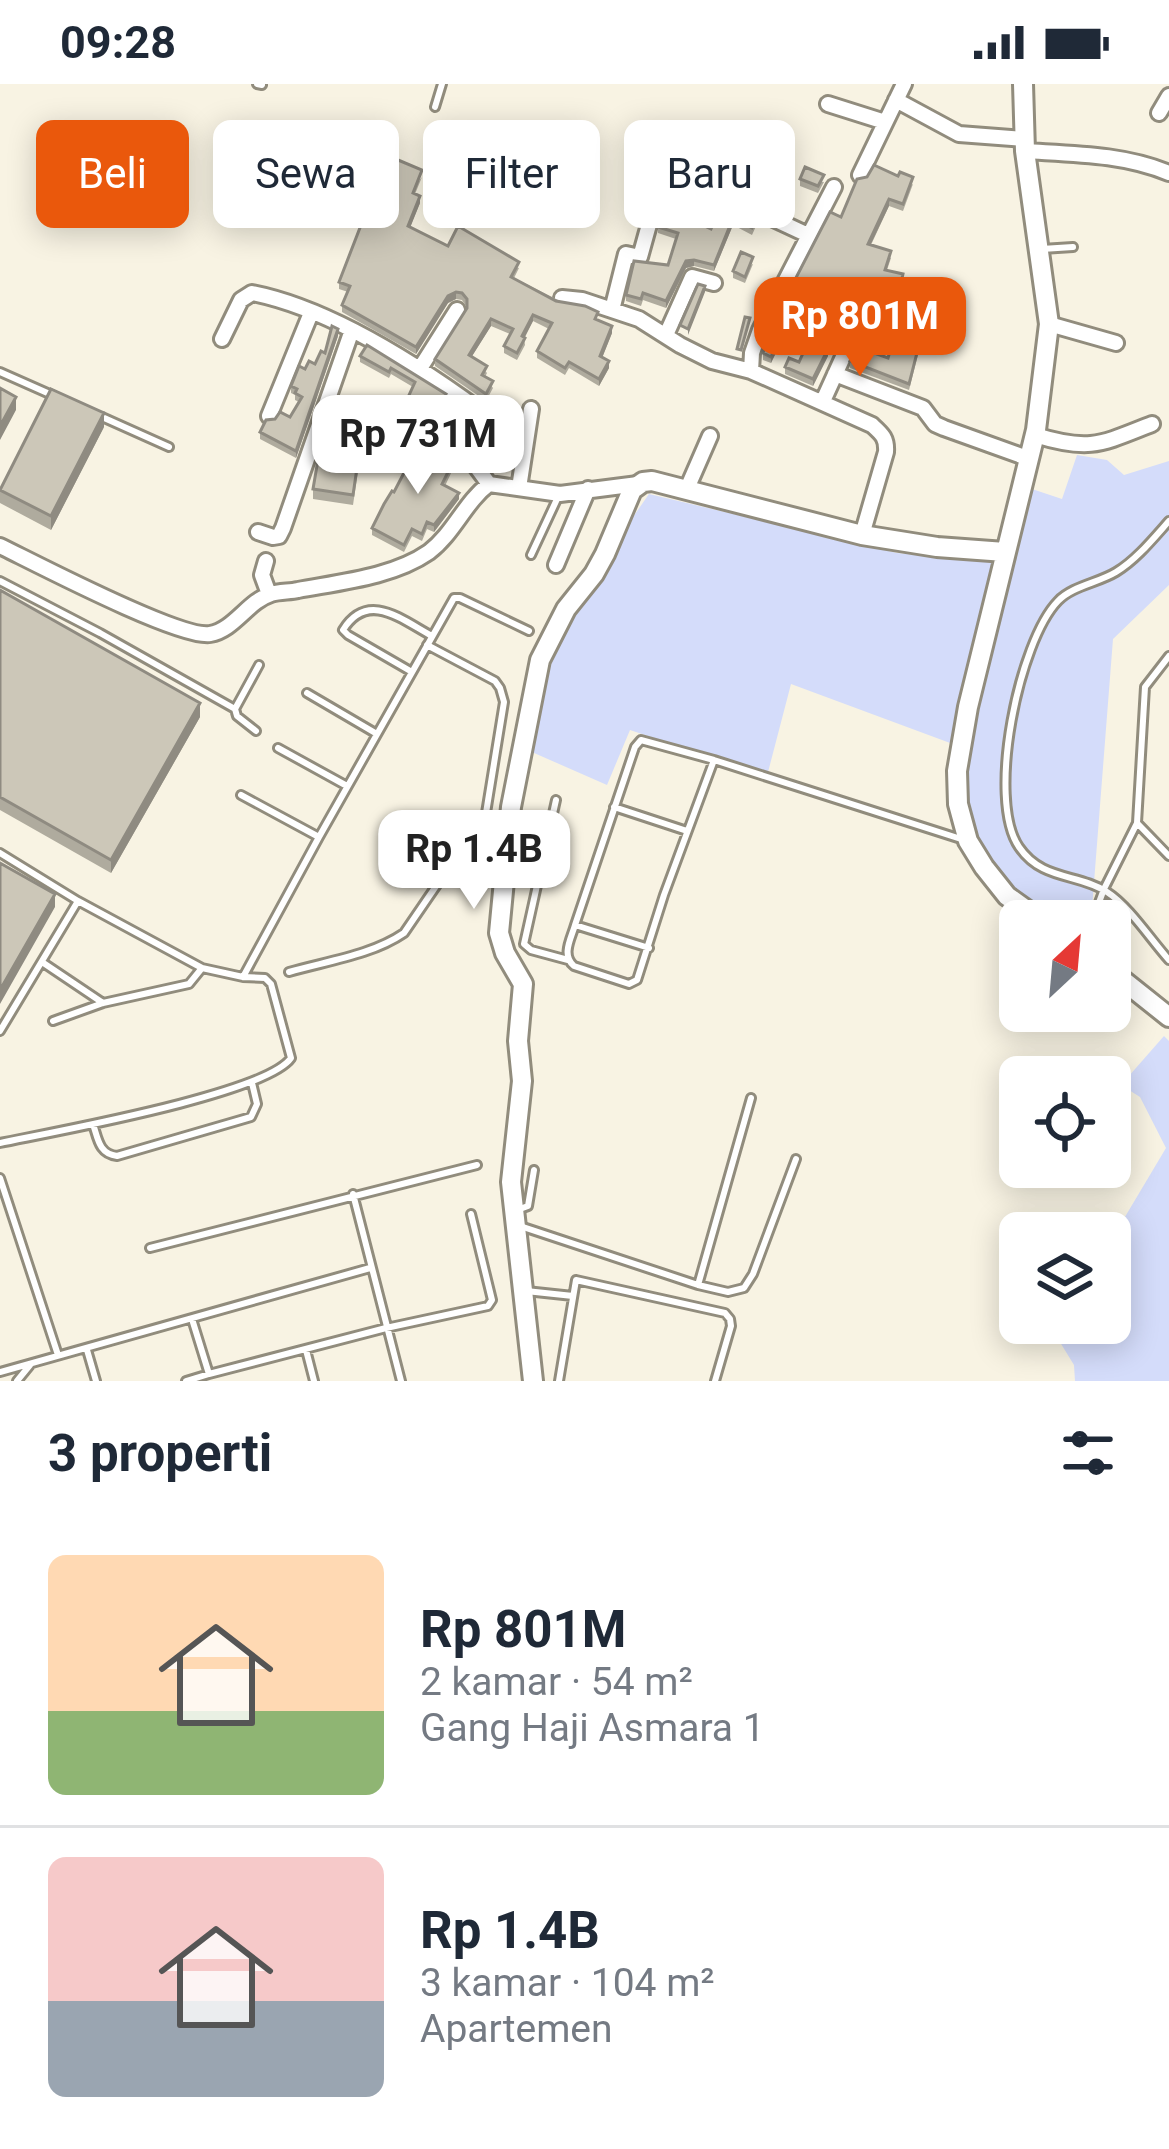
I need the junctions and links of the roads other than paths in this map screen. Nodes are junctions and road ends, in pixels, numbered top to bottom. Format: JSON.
{"nodes":[{"id":1,"x":442,"y":84,"type":"edge"},
{"id":2,"x":904,"y":84,"type":"edge"},
{"id":3,"x":1023,"y":84,"type":"edge"},
{"id":4,"x":1169,"y":95,"type":"edge"},
{"id":5,"x":896,"y":100,"type":"junction"},
{"id":6,"x":828,"y":104,"type":"dead end"},
{"id":7,"x":435,"y":107,"type":"dead end"},
{"id":8,"x":1160,"y":112,"type":"dead end"},
{"id":9,"x":886,"y":122,"type":"junction"},
{"id":10,"x":1025,"y":145,"type":"junction"},
{"id":11,"x":1169,"y":173,"type":"edge"},
{"id":12,"x":860,"y":175,"type":"edge"},
{"id":13,"x":834,"y":187,"type":"dead end"},
{"id":14,"x":648,"y":228,"type":"edge"},
{"id":15,"x":793,"y":228,"type":"edge"},
{"id":16,"x":808,"y":235,"type":"junction"},
{"id":17,"x":1073,"y":247,"type":"dead end"},
{"id":18,"x":1039,"y":250,"type":"junction"},
{"id":19,"x":714,"y":283,"type":"dead end"},
{"id":20,"x":562,"y":298,"type":"edge"},
{"id":21,"x":457,"y":310,"type":"dead end"},
{"id":22,"x":612,"y":310,"type":"junction"},
{"id":23,"x":310,"y":313,"type":"junction"},
{"id":24,"x":1049,"y":324,"type":"junction"},
{"id":25,"x":352,"y":330,"type":"junction"},
{"id":26,"x":666,"y":335,"type":"junction"},
{"id":27,"x":901,"y":338,"type":"edge"},
{"id":28,"x":222,"y":339,"type":"dead end"},
{"id":29,"x":1116,"y":343,"type":"dead end"},
{"id":30,"x":419,"y":370,"type":"junction"},
{"id":31,"x":751,"y":371,"type":"junction"},
{"id":32,"x":0,"y":372,"type":"edge"},
{"id":33,"x":835,"y":374,"type":"junction"},
{"id":34,"x":63,"y":400,"type":"edge"},
{"id":35,"x":823,"y":401,"type":"junction"},
{"id":36,"x":531,"y":409,"type":"dead end"},
{"id":37,"x":85,"y":410,"type":"edge"},
{"id":38,"x":269,"y":416,"type":"edge"},
{"id":39,"x":1152,"y":424,"type":"dead end"},
{"id":40,"x":1035,"y":435,"type":"junction"},
{"id":41,"x":710,"y":436,"type":"dead end"},
{"id":42,"x":424,"y":440,"type":"edge"},
{"id":43,"x":169,"y":447,"type":"dead end"},
{"id":44,"x":1030,"y":459,"type":"junction"},
{"id":45,"x":472,"y":463,"type":"junction"},
{"id":46,"x":489,"y":484,"type":"junction"},
{"id":47,"x":638,"y":484,"type":"junction"},
{"id":48,"x":519,"y":488,"type":"junction"},
{"id":49,"x":588,"y":489,"type":"junction"},
{"id":50,"x":686,"y":490,"type":"junction"},
{"id":51,"x":560,"y":494,"type":"junction"},
{"id":52,"x":1169,"y":521,"type":"edge"},
{"id":53,"x":258,"y":532,"type":"dead end"},
{"id":54,"x":862,"y":535,"type":"junction"},
{"id":55,"x":0,"y":546,"type":"edge"},
{"id":56,"x":1005,"y":552,"type":"junction"},
{"id":57,"x":531,"y":555,"type":"dead end"},
{"id":58,"x":266,"y":561,"type":"dead end"},
{"id":59,"x":556,"y":565,"type":"dead end"},
{"id":60,"x":0,"y":581,"type":"edge"},
{"id":61,"x":269,"y":594,"type":"junction"},
{"id":62,"x":529,"y":631,"type":"dead end"},
{"id":63,"x":433,"y":636,"type":"junction"},
{"id":64,"x":428,"y":645,"type":"junction"},
{"id":65,"x":1169,"y":656,"type":"edge"},
{"id":66,"x":259,"y":665,"type":"dead end"},
{"id":67,"x":412,"y":672,"type":"junction"},
{"id":68,"x":307,"y":693,"type":"dead end"},
{"id":69,"x":235,"y":709,"type":"junction"},
{"id":70,"x":256,"y":731,"type":"dead end"},
{"id":71,"x":377,"y":734,"type":"junction"},
{"id":72,"x":278,"y":748,"type":"dead end"},
{"id":73,"x":714,"y":760,"type":"junction"},
{"id":74,"x":347,"y":786,"type":"junction"},
{"id":75,"x":241,"y":795,"type":"dead end"},
{"id":76,"x":556,"y":800,"type":"dead end"},
{"id":77,"x":614,"y":807,"type":"junction"},
{"id":78,"x":1137,"y":823,"type":"junction"},
{"id":79,"x":687,"y":831,"type":"junction"},
{"id":80,"x":319,"y":837,"type":"junction"},
{"id":81,"x":968,"y":841,"type":"junction"},
{"id":82,"x":0,"y":853,"type":"edge"},
{"id":83,"x":1169,"y":856,"type":"edge"},
{"id":84,"x":1104,"y":889,"type":"junction"},
{"id":85,"x":1013,"y":900,"type":"edge"},
{"id":86,"x":1100,"y":900,"type":"edge"},
{"id":87,"x":78,"y":901,"type":"junction"},
{"id":88,"x":574,"y":926,"type":"junction"},
{"id":89,"x":649,"y":948,"type":"junction"},
{"id":90,"x":568,"y":960,"type":"junction"},
{"id":91,"x":1169,"y":960,"type":"edge"},
{"id":92,"x":42,"y":962,"type":"junction"},
{"id":93,"x":202,"y":968,"type":"junction"},
{"id":94,"x":290,"y":972,"type":"dead end"},
{"id":95,"x":243,"y":977,"type":"junction"},
{"id":96,"x":1131,"y":987,"type":"edge"},
{"id":97,"x":103,"y":1003,"type":"junction"},
{"id":98,"x":1169,"y":1017,"type":"edge"},
{"id":99,"x":52,"y":1021,"type":"dead end"},
{"id":100,"x":0,"y":1031,"type":"edge"},
{"id":101,"x":252,"y":1083,"type":"junction"},
{"id":102,"x":752,"y":1098,"type":"dead end"},
{"id":103,"x":93,"y":1124,"type":"junction"},
{"id":104,"x":0,"y":1142,"type":"edge"},
{"id":105,"x":796,"y":1160,"type":"dead end"},
{"id":106,"x":477,"y":1165,"type":"dead end"},
{"id":107,"x":534,"y":1170,"type":"dead end"},
{"id":108,"x":0,"y":1178,"type":"edge"},
{"id":109,"x":353,"y":1194,"type":"junction"},
{"id":110,"x":470,"y":1214,"type":"dead end"},
{"id":111,"x":514,"y":1218,"type":"junction"},
{"id":112,"x":150,"y":1248,"type":"dead end"},
{"id":113,"x":370,"y":1268,"type":"junction"},
{"id":114,"x":698,"y":1285,"type":"junction"},
{"id":115,"x":523,"y":1291,"type":"junction"},
{"id":116,"x":573,"y":1297,"type":"junction"},
{"id":117,"x":192,"y":1318,"type":"junction"},
{"id":118,"x":386,"y":1328,"type":"junction"},
{"id":119,"x":87,"y":1349,"type":"junction"},
{"id":120,"x":306,"y":1350,"type":"junction"},
{"id":121,"x":58,"y":1355,"type":"junction"},
{"id":122,"x":31,"y":1363,"type":"junction"},
{"id":123,"x":0,"y":1372,"type":"edge"},
{"id":124,"x":208,"y":1374,"type":"junction"},
{"id":125,"x":17,"y":1381,"type":"edge"},
{"id":126,"x":96,"y":1381,"type":"edge"},
{"id":127,"x":186,"y":1381,"type":"edge"},
{"id":128,"x":314,"y":1381,"type":"edge"},
{"id":129,"x":401,"y":1381,"type":"edge"},
{"id":130,"x":533,"y":1381,"type":"edge"},
{"id":131,"x":559,"y":1381,"type":"edge"},
{"id":132,"x":716,"y":1381,"type":"edge"}],
"edges":[{"from":1,"to":7,"type":"lane"},
{"from":2,"to":5,"type":"street"},
{"from":3,"to":10,"type":"street"},
{"from":4,"to":8,"type":"street"},
{"from":5,"to":9,"type":"street"},
{"from":5,"to":10,"type":"street"},
{"from":6,"to":9,"type":"street"},
{"from":9,"to":12,"type":"street"},
{"from":10,"to":11,"type":"street"},
{"from":10,"to":18,"type":"street"},
{"from":13,"to":16,"type":"street"},
{"from":14,"to":22,"type":"street"},
{"from":15,"to":16,"type":"street"},
{"from":16,"to":31,"type":"street"},
{"from":17,"to":18,"type":"lane"},
{"from":18,"to":24,"type":"street"},
{"from":19,"to":26,"type":"street"},
{"from":20,"to":22,"type":"street"},
{"from":21,"to":30,"type":"street"},
{"from":22,"to":26,"type":"street"},
{"from":23,"to":25,"type":"street"},
{"from":23,"to":28,"type":"street"},
{"from":23,"to":38,"type":"street"},
{"from":24,"to":29,"type":"street"},
{"from":24,"to":40,"type":"street"},
{"from":25,"to":30,"type":"street"},
{"from":25,"to":53,"type":"street"},
{"from":26,"to":31,"type":"street"},
{"from":27,"to":33,"type":"street"},
{"from":30,"to":45,"type":"street"},
{"from":31,"to":35,"type":"street"},
{"from":32,"to":34,"type":"lane"},
{"from":33,"to":35,"type":"street"},
{"from":33,"to":44,"type":"street"},
{"from":35,"to":54,"type":"street"},
{"from":36,"to":48,"type":"street"},
{"from":37,"to":43,"type":"lane"},
{"from":39,"to":40,"type":"street"},
{"from":40,"to":44,"type":"street"},
{"from":41,"to":50,"type":"street"},
{"from":42,"to":45,"type":"street"},
{"from":44,"to":56,"type":"street"},
{"from":45,"to":46,"type":"street"},
{"from":46,"to":48,"type":"street"},
{"from":46,"to":61,"type":"street"},
{"from":47,"to":49,"type":"street"},
{"from":47,"to":50,"type":"street"},
{"from":47,"to":111,"type":"street"},
{"from":48,"to":51,"type":"street"},
{"from":49,"to":51,"type":"street"},
{"from":49,"to":59,"type":"street"},
{"from":50,"to":54,"type":"street"},
{"from":51,"to":57,"type":"lane"},
{"from":52,"to":84,"type":"lane"},
{"from":54,"to":56,"type":"street"},
{"from":55,"to":61,"type":"street"},
{"from":56,"to":81,"type":"street"},
{"from":58,"to":61,"type":"street"},
{"from":60,"to":69,"type":"lane"},
{"from":62,"to":63,"type":"lane"},
{"from":63,"to":64,"type":"lane"},
{"from":63,"to":67,"type":"lane"},
{"from":64,"to":67,"type":"lane"},
{"from":64,"to":94,"type":"lane"},
{"from":65,"to":78,"type":"lane"},
{"from":66,"to":69,"type":"lane"},
{"from":67,"to":71,"type":"lane"},
{"from":68,"to":71,"type":"lane"},
{"from":69,"to":70,"type":"lane"},
{"from":71,"to":74,"type":"lane"},
{"from":72,"to":74,"type":"lane"},
{"from":73,"to":77,"type":"lane"},
{"from":73,"to":79,"type":"lane"},
{"from":73,"to":81,"type":"lane"},
{"from":74,"to":80,"type":"lane"},
{"from":75,"to":80,"type":"lane"},
{"from":76,"to":90,"type":"lane"},
{"from":77,"to":79,"type":"lane"},
{"from":77,"to":88,"type":"lane"},
{"from":78,"to":83,"type":"lane"},
{"from":78,"to":84,"type":"lane"},
{"from":79,"to":89,"type":"lane"},
{"from":80,"to":95,"type":"lane"},
{"from":81,"to":85,"type":"street"},
{"from":82,"to":87,"type":"lane"},
{"from":84,"to":86,"type":"lane"},
{"from":84,"to":91,"type":"lane"},
{"from":87,"to":92,"type":"lane"},
{"from":87,"to":93,"type":"lane"},
{"from":88,"to":89,"type":"lane"},
{"from":88,"to":90,"type":"lane"},
{"from":89,"to":90,"type":"lane"},
{"from":92,"to":97,"type":"lane"},
{"from":92,"to":100,"type":"lane"},
{"from":93,"to":95,"type":"lane"},
{"from":93,"to":97,"type":"lane"},
{"from":95,"to":101,"type":"lane"},
{"from":96,"to":98,"type":"street"},
{"from":97,"to":99,"type":"lane"},
{"from":101,"to":103,"type":"lane"},
{"from":101,"to":103,"type":"lane"},
{"from":102,"to":114,"type":"lane"},
{"from":103,"to":104,"type":"lane"},
{"from":105,"to":114,"type":"lane"},
{"from":106,"to":109,"type":"lane"},
{"from":107,"to":111,"type":"lane"},
{"from":108,"to":121,"type":"lane"},
{"from":109,"to":112,"type":"lane"},
{"from":109,"to":113,"type":"lane"},
{"from":110,"to":118,"type":"lane"},
{"from":111,"to":114,"type":"lane"},
{"from":111,"to":115,"type":"street"},
{"from":113,"to":117,"type":"lane"},
{"from":113,"to":118,"type":"lane"},
{"from":115,"to":116,"type":"lane"},
{"from":115,"to":130,"type":"street"},
{"from":116,"to":131,"type":"lane"},
{"from":116,"to":132,"type":"lane"},
{"from":117,"to":119,"type":"lane"},
{"from":117,"to":124,"type":"lane"},
{"from":118,"to":120,"type":"lane"},
{"from":118,"to":129,"type":"lane"},
{"from":119,"to":121,"type":"lane"},
{"from":119,"to":126,"type":"lane"},
{"from":120,"to":124,"type":"lane"},
{"from":120,"to":128,"type":"lane"},
{"from":121,"to":122,"type":"lane"},
{"from":122,"to":123,"type":"lane"},
{"from":122,"to":125,"type":"lane"},
{"from":124,"to":127,"type":"lane"}]}
